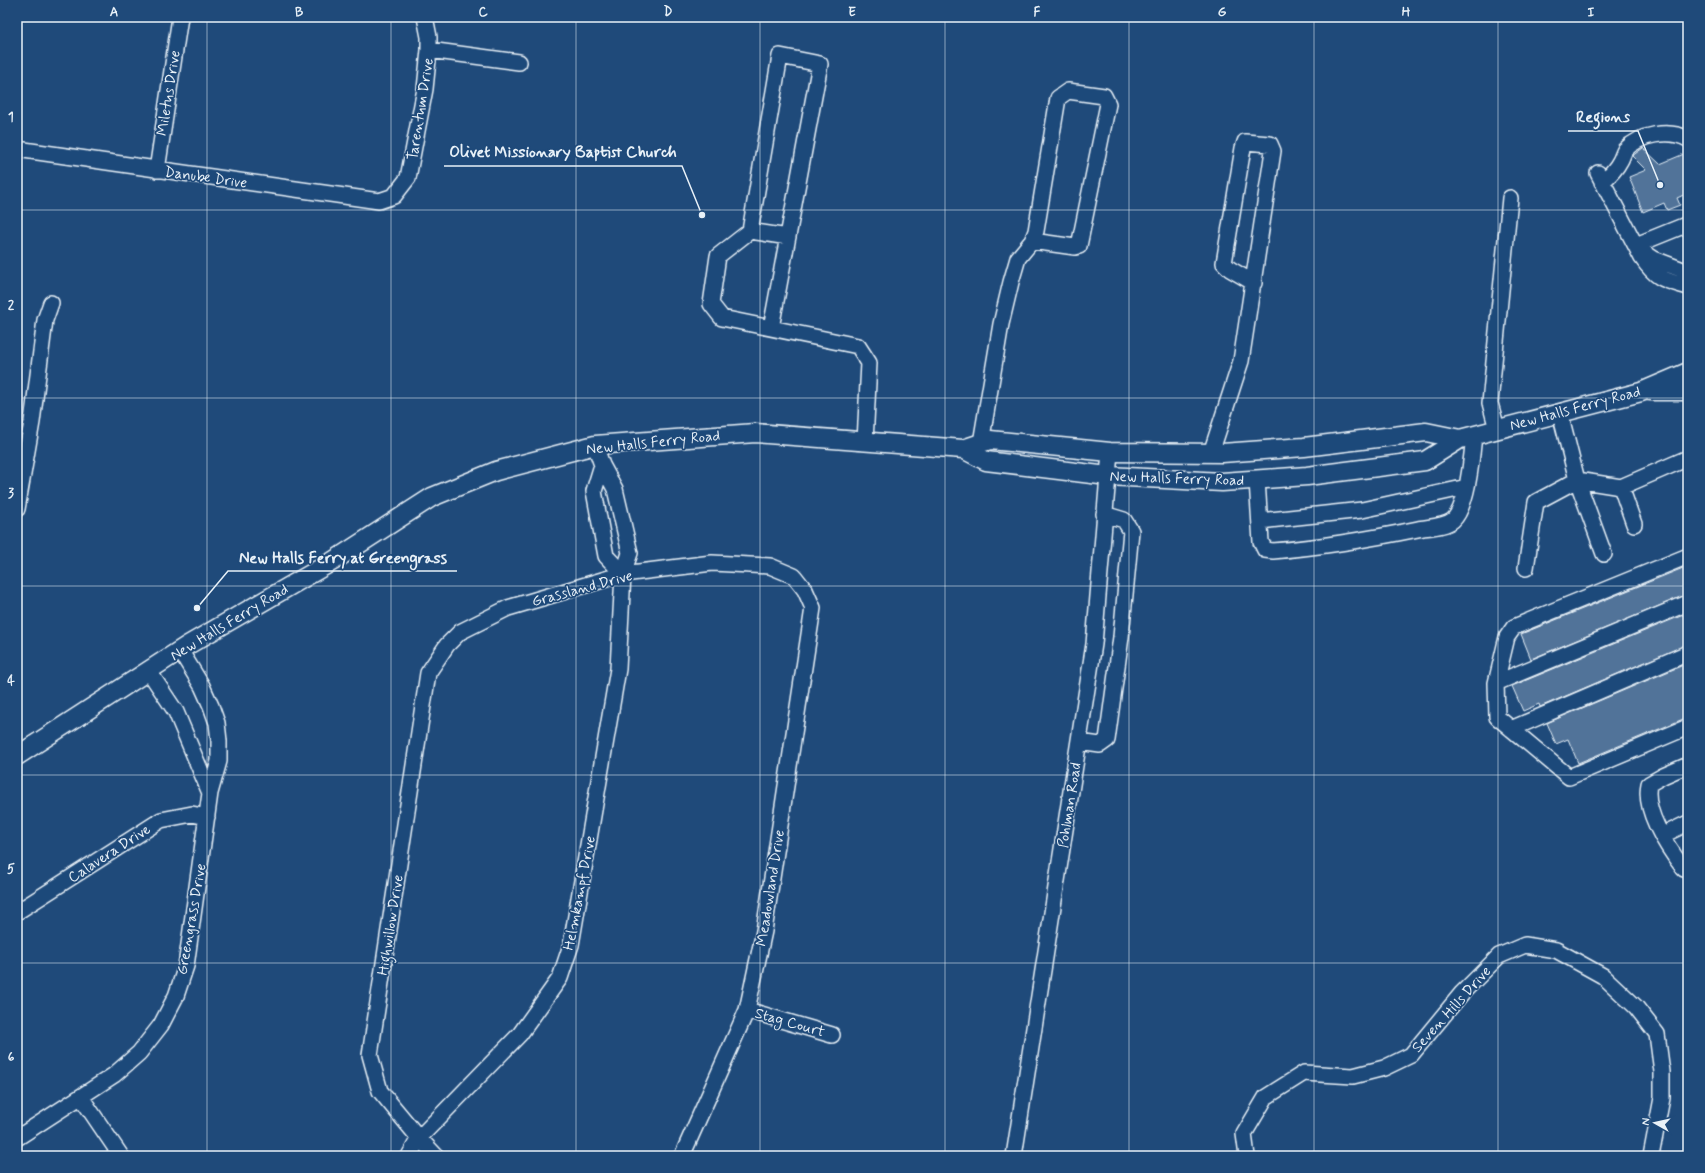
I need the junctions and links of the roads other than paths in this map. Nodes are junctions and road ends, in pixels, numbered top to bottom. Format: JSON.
{"nodes":[{"id":1,"x":180,"y":17,"type":"edge"},
{"id":2,"x":425,"y":17,"type":"edge"},
{"id":3,"x":429,"y":50,"type":"junction"},
{"id":4,"x":519,"y":62,"type":"dead end"},
{"id":5,"x":1688,"y":139,"type":"edge"},
{"id":6,"x":17,"y":148,"type":"edge"},
{"id":7,"x":157,"y":170,"type":"junction"},
{"id":8,"x":394,"y":196,"type":"joint"},
{"id":9,"x":1510,"y":198,"type":"dead end"},
{"id":10,"x":1688,"y":224,"type":"edge"},
{"id":11,"x":750,"y":231,"type":"junction"},
{"id":12,"x":788,"y":237,"type":"junction"},
{"id":13,"x":1032,"y":241,"type":"junction"},
{"id":14,"x":1637,"y":246,"type":"junction"},
{"id":15,"x":1688,"y":272,"type":"edge"},
{"id":16,"x":1668,"y":282,"type":"junction"},
{"id":17,"x":1254,"y":283,"type":"junction"},
{"id":18,"x":1688,"y":287,"type":"edge"},
{"id":19,"x":1688,"y":299,"type":"edge"},
{"id":20,"x":51,"y":303,"type":"dead end"},
{"id":21,"x":771,"y":328,"type":"junction"},
{"id":22,"x":1687,"y":371,"type":"edge"},
{"id":23,"x":1688,"y":391,"type":"edge"},
{"id":24,"x":1641,"y":392,"type":"junction"},
{"id":25,"x":1560,"y":413,"type":"junction"},
{"id":26,"x":1498,"y":429,"type":"junction"},
{"id":27,"x":1467,"y":437,"type":"junction"},
{"id":28,"x":865,"y":442,"type":"junction"},
{"id":29,"x":981,"y":443,"type":"junction"},
{"id":30,"x":595,"y":445,"type":"junction"},
{"id":31,"x":962,"y":449,"type":"junction"},
{"id":32,"x":1110,"y":452,"type":"junction"},
{"id":33,"x":1211,"y":453,"type":"junction"},
{"id":34,"x":1688,"y":458,"type":"edge"},
{"id":35,"x":602,"y":465,"type":"junction"},
{"id":36,"x":1108,"y":476,"type":"junction"},
{"id":37,"x":1257,"y":480,"type":"junction"},
{"id":38,"x":1577,"y":480,"type":"junction"},
{"id":39,"x":1467,"y":486,"type":"junction"},
{"id":40,"x":1621,"y":487,"type":"junction"},
{"id":41,"x":17,"y":508,"type":"edge"},
{"id":42,"x":1104,"y":514,"type":"junction"},
{"id":43,"x":1260,"y":521,"type":"junction"},
{"id":44,"x":1634,"y":524,"type":"dead end"},
{"id":45,"x":1604,"y":554,"type":"dead end"},
{"id":46,"x":1688,"y":556,"type":"edge"},
{"id":47,"x":1526,"y":568,"type":"dead end"},
{"id":48,"x":623,"y":574,"type":"junction"},
{"id":49,"x":1688,"y":602,"type":"edge"},
{"id":50,"x":813,"y":608,"type":"joint"},
{"id":51,"x":1095,"y":633,"type":"junction"},
{"id":52,"x":1121,"y":637,"type":"junction"},
{"id":53,"x":180,"y":650,"type":"junction"},
{"id":54,"x":1688,"y":653,"type":"edge"},
{"id":55,"x":148,"y":670,"type":"junction"},
{"id":56,"x":428,"y":673,"type":"joint"},
{"id":57,"x":1496,"y":683,"type":"junction"},
{"id":58,"x":1688,"y":727,"type":"edge"},
{"id":59,"x":1511,"y":729,"type":"junction"},
{"id":60,"x":1078,"y":742,"type":"junction"},
{"id":61,"x":17,"y":756,"type":"edge"},
{"id":62,"x":1688,"y":765,"type":"edge"},
{"id":63,"x":210,"y":793,"type":"junction"},
{"id":64,"x":208,"y":817,"type":"junction"},
{"id":65,"x":1688,"y":823,"type":"edge"},
{"id":66,"x":1662,"y":835,"type":"junction"},
{"id":67,"x":1688,"y":870,"type":"edge"},
{"id":68,"x":17,"y":912,"type":"edge"},
{"id":69,"x":747,"y":1010,"type":"junction"},
{"id":70,"x":832,"y":1035,"type":"dead end"},
{"id":71,"x":82,"y":1097,"type":"junction"},
{"id":72,"x":17,"y":1138,"type":"edge"},
{"id":73,"x":419,"y":1138,"type":"junction"},
{"id":74,"x":121,"y":1156,"type":"edge"},
{"id":75,"x":409,"y":1156,"type":"edge"},
{"id":76,"x":436,"y":1156,"type":"edge"},
{"id":77,"x":682,"y":1156,"type":"edge"},
{"id":78,"x":1014,"y":1156,"type":"edge"},
{"id":79,"x":1247,"y":1156,"type":"edge"},
{"id":80,"x":1651,"y":1156,"type":"edge"}],
"edges":[{"from":1,"to":7,"type":"street","name":"Miletus Drive"},
{"from":2,"to":3,"type":"street","name":"Tarentum Drive"},
{"from":3,"to":4,"type":"street"},
{"from":3,"to":8,"type":"street","name":"Tarentum Drive"},
{"from":5,"to":14,"type":"street"},
{"from":6,"to":7,"type":"street","name":"Danube Drive"},
{"from":7,"to":8,"type":"street","name":"Danube Drive"},
{"from":9,"to":26,"type":"street"},
{"from":10,"to":14,"type":"street"},
{"from":11,"to":12,"type":"street"},
{"from":11,"to":12,"type":"street"},
{"from":11,"to":21,"type":"street"},
{"from":12,"to":21,"type":"street"},
{"from":13,"to":13,"type":"street"},
{"from":13,"to":29,"type":"street"},
{"from":14,"to":15,"type":"street"},
{"from":14,"to":16,"type":"street"},
{"from":16,"to":18,"type":"street"},
{"from":16,"to":19,"type":"street"},
{"from":17,"to":17,"type":"street"},
{"from":17,"to":33,"type":"street"},
{"from":20,"to":41,"type":"street"},
{"from":21,"to":28,"type":"street"},
{"from":22,"to":24,"type":"main road","name":"New Halls Ferry Road"},
{"from":23,"to":24,"type":"main road"},
{"from":24,"to":25,"type":"main road","name":"New Halls Ferry Road"},
{"from":25,"to":26,"type":"main road","name":"New Halls Ferry Road"},
{"from":25,"to":38,"type":"street"},
{"from":26,"to":27,"type":"main road","name":"New Halls Ferry Road"},
{"from":27,"to":33,"type":"main road","name":"New Halls Ferry Road"},
{"from":27,"to":37,"type":"main road","name":"New Halls Ferry Road"},
{"from":27,"to":39,"type":"street"},
{"from":28,"to":30,"type":"main road","name":"New Halls Ferry Road"},
{"from":28,"to":31,"type":"main road","name":"New Halls Ferry Road"},
{"from":29,"to":31,"type":"main road","name":"New Halls Ferry Road"},
{"from":29,"to":32,"type":"main road","name":"New Halls Ferry Road"},
{"from":30,"to":35,"type":"street","name":"Helmkampf Drive"},
{"from":30,"to":53,"type":"main road","name":"New Halls Ferry Road"},
{"from":31,"to":36,"type":"main road","name":"New Halls Ferry Road"},
{"from":32,"to":33,"type":"main road","name":"New Halls Ferry Road"},
{"from":32,"to":36,"type":"street","name":"Pohlman Road"},
{"from":34,"to":40,"type":"street"},
{"from":35,"to":48,"type":"street","name":"Helmkampf Drive"},
{"from":35,"to":48,"type":"street"},
{"from":36,"to":37,"type":"main road","name":"New Halls Ferry Road"},
{"from":36,"to":42,"type":"street","name":"Pohlman Road"},
{"from":37,"to":43,"type":"street"},
{"from":38,"to":40,"type":"street"},
{"from":38,"to":45,"type":"street"},
{"from":38,"to":47,"type":"street"},
{"from":39,"to":43,"type":"street"},
{"from":39,"to":43,"type":"street"},
{"from":40,"to":44,"type":"street"},
{"from":42,"to":51,"type":"street","name":"Pohlman Road"},
{"from":42,"to":52,"type":"street"},
{"from":46,"to":57,"type":"street"},
{"from":48,"to":50,"type":"street","name":"Grassland Drive"},
{"from":48,"to":56,"type":"street","name":"Grassland Drive"},
{"from":48,"to":73,"type":"street","name":"Helmkampf Drive"},
{"from":49,"to":57,"type":"street"},
{"from":50,"to":69,"type":"street","name":"Meadowland Drive"},
{"from":51,"to":52,"type":"street"},
{"from":51,"to":60,"type":"street","name":"Pohlman Road"},
{"from":52,"to":60,"type":"street"},
{"from":53,"to":55,"type":"main road","name":"New Halls Ferry Road"},
{"from":53,"to":63,"type":"street","name":"Greengrass Drive"},
{"from":54,"to":59,"type":"street"},
{"from":55,"to":61,"type":"main road","name":"New Halls Ferry Road"},
{"from":55,"to":63,"type":"street","name":"Greengrass Drive"},
{"from":56,"to":73,"type":"street","name":"Highwillow Drive"},
{"from":57,"to":59,"type":"street"},
{"from":58,"to":59,"type":"street"},
{"from":60,"to":78,"type":"street","name":"Pohlman Road"},
{"from":62,"to":66,"type":"street"},
{"from":63,"to":64,"type":"street","name":"Greengrass Drive"},
{"from":64,"to":68,"type":"street","name":"Calavera Drive"},
{"from":64,"to":71,"type":"street","name":"Greengrass Drive"},
{"from":65,"to":66,"type":"street"},
{"from":66,"to":67,"type":"street"},
{"from":69,"to":70,"type":"street","name":"Stag Court"},
{"from":69,"to":77,"type":"street","name":"Meadowland Drive"},
{"from":71,"to":72,"type":"street","name":"Greengrass Drive"},
{"from":71,"to":74,"type":"street"},
{"from":73,"to":75,"type":"street","name":"Helmkampf Drive"},
{"from":73,"to":76,"type":"street","name":"Highwillow Drive"},
{"from":79,"to":80,"type":"street","name":"Seven Hills Drive"}]}
